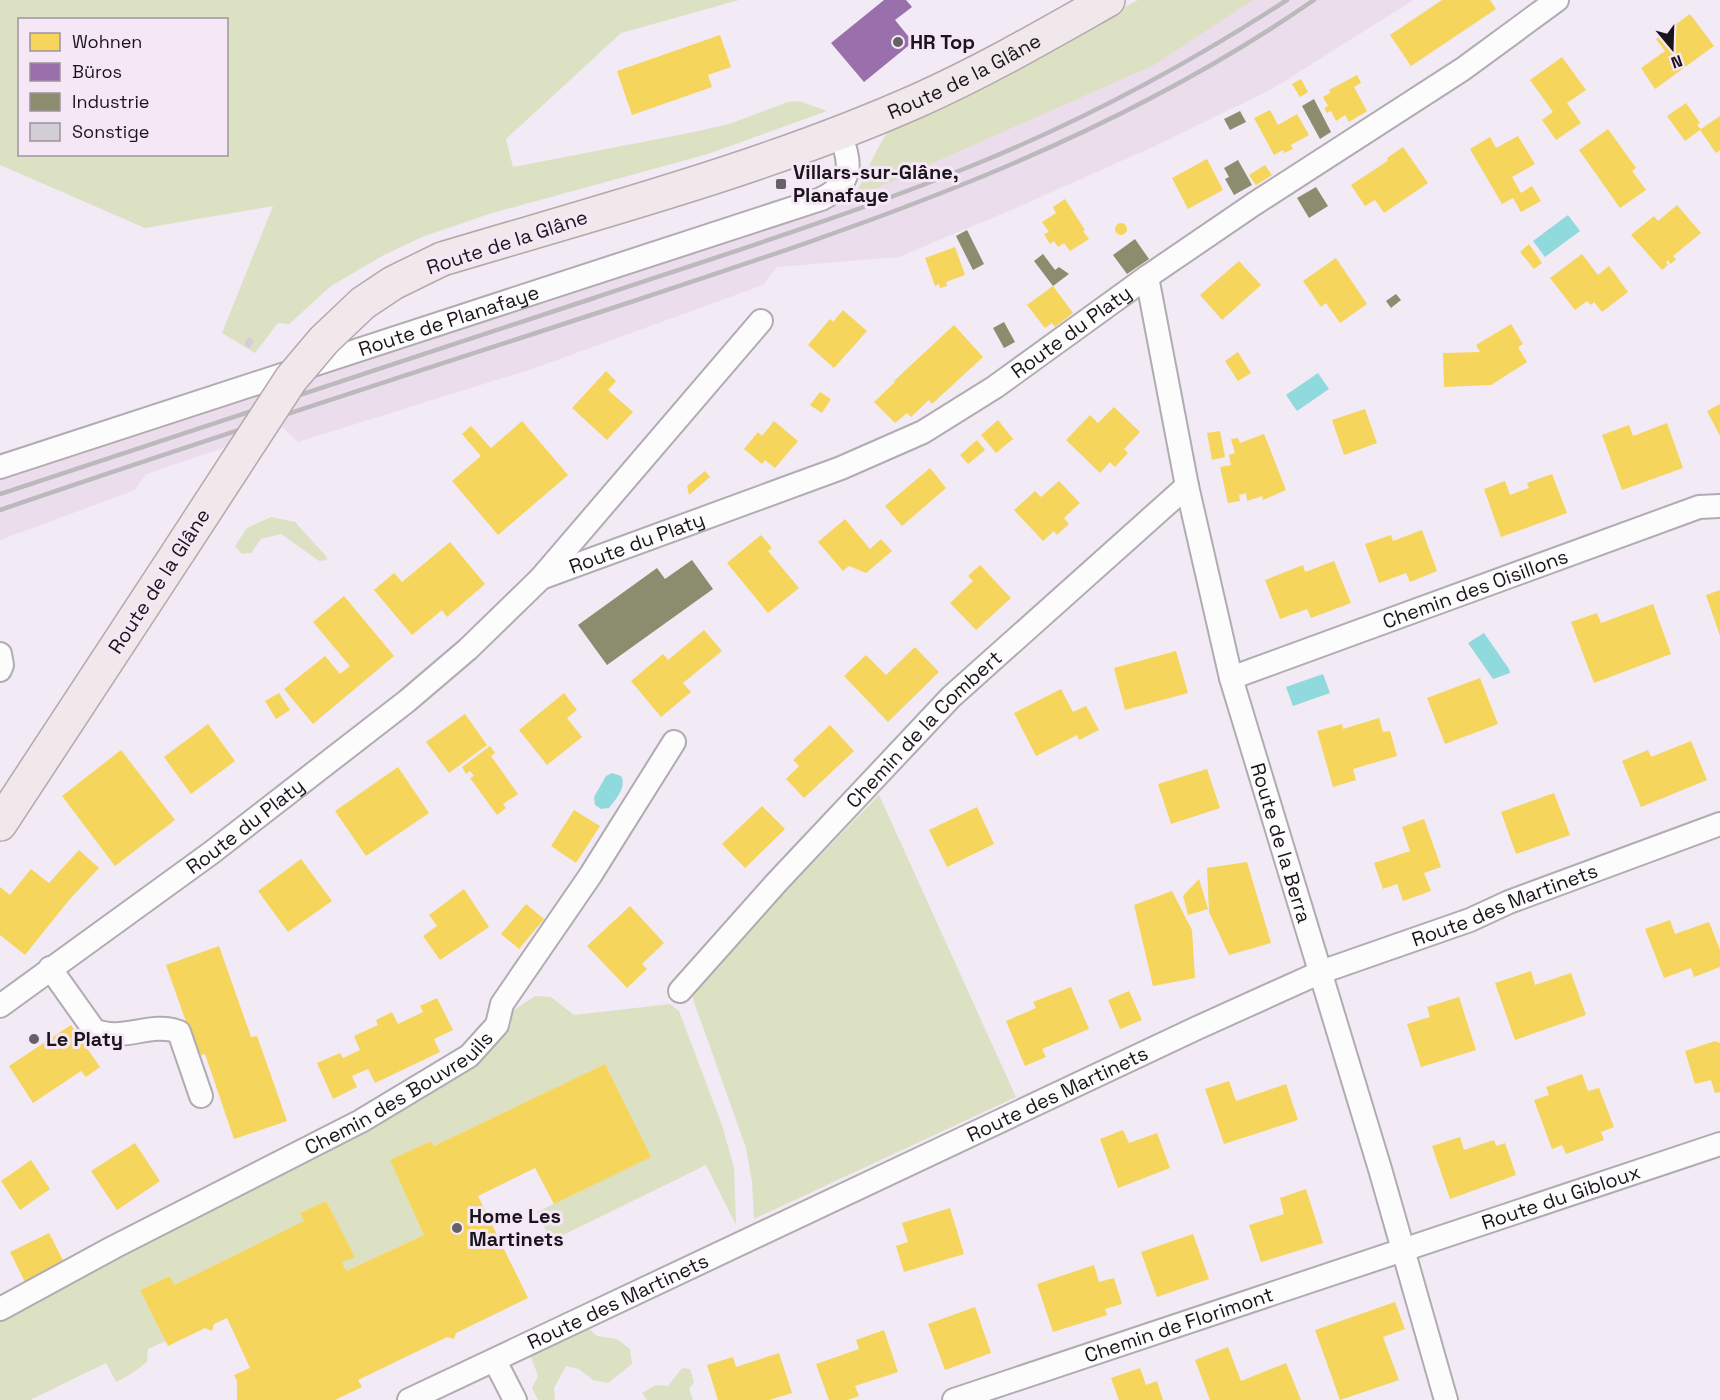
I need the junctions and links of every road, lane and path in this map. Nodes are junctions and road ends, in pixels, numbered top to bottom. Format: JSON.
{"nodes":[{"id":1,"x":1108,"y":0,"type":"edge"},
{"id":2,"x":1557,"y":0,"type":"edge"},
{"id":3,"x":839,"y":132,"type":"junction"},
{"id":4,"x":1147,"y":277,"type":"junction"},
{"id":5,"x":761,"y":321,"type":"dead end"},
{"id":6,"x":0,"y":467,"type":"edge"},
{"id":7,"x":1187,"y":486,"type":"junction"},
{"id":8,"x":1720,"y":506,"type":"edge"},
{"id":9,"x":541,"y":578,"type":"junction"},
{"id":10,"x":0,"y":654,"type":"edge"},
{"id":11,"x":0,"y":670,"type":"edge"},
{"id":12,"x":1231,"y":678,"type":"junction"},
{"id":13,"x":674,"y":742,"type":"dead end"},
{"id":14,"x":0,"y":824,"type":"edge"},
{"id":15,"x":1720,"y":824,"type":"edge"},
{"id":16,"x":50,"y":968,"type":"junction"},
{"id":17,"x":1321,"y":972,"type":"junction"},
{"id":18,"x":680,"y":991,"type":"dead end"},
{"id":19,"x":0,"y":1006,"type":"edge"},
{"id":20,"x":201,"y":1096,"type":"dead end"},
{"id":21,"x":1720,"y":1144,"type":"edge"},
{"id":22,"x":1404,"y":1251,"type":"junction"},
{"id":23,"x":0,"y":1309,"type":"edge"},
{"id":24,"x":495,"y":1360,"type":"junction"},
{"id":25,"x":409,"y":1400,"type":"edge"},
{"id":26,"x":515,"y":1400,"type":"edge"},
{"id":27,"x":954,"y":1400,"type":"edge"},
{"id":28,"x":1446,"y":1400,"type":"edge"}],
"edges":[{"from":1,"to":3,"type":"main road","name":"Route de la Glâne"},
{"from":2,"to":4,"type":"street","name":"Route du Platy"},
{"from":3,"to":6,"type":"street","name":"Route de Planafaye"},
{"from":3,"to":14,"type":"main road","name":"Route de la Glâne","bridge":true},
{"from":4,"to":7,"type":"street","name":"Route de la Berra"},
{"from":4,"to":9,"type":"street","name":"Route du Platy"},
{"from":5,"to":9,"type":"street","name":"Route du Platy"},
{"from":7,"to":12,"type":"street","name":"Route de la Berra"},
{"from":7,"to":18,"type":"street","name":"Chemin de la Combert"},
{"from":8,"to":12,"type":"street","name":"Chemin des Oisillons"},
{"from":9,"to":16,"type":"street","name":"Route du Platy"},
{"from":10,"to":11,"type":"street"},
{"from":12,"to":17,"type":"street","name":"Route de la Berra"},
{"from":13,"to":23,"type":"street","name":"Chemin des Bouvreuils"},
{"from":15,"to":17,"type":"street","name":"Route des Martinets"},
{"from":16,"to":19,"type":"street","name":"Route du Platy"},
{"from":16,"to":20,"type":"street"},
{"from":17,"to":22,"type":"street","name":"Route de la Berra"},
{"from":17,"to":24,"type":"street","name":"Route des Martinets"},
{"from":21,"to":22,"type":"street","name":"Route du Gibloux"},
{"from":22,"to":27,"type":"street","name":"Chemin de Florimont"},
{"from":22,"to":28,"type":"street","name":"Route de la Berra"},
{"from":24,"to":25,"type":"street","name":"Route des Martinets"},
{"from":24,"to":26,"type":"street"}]}
